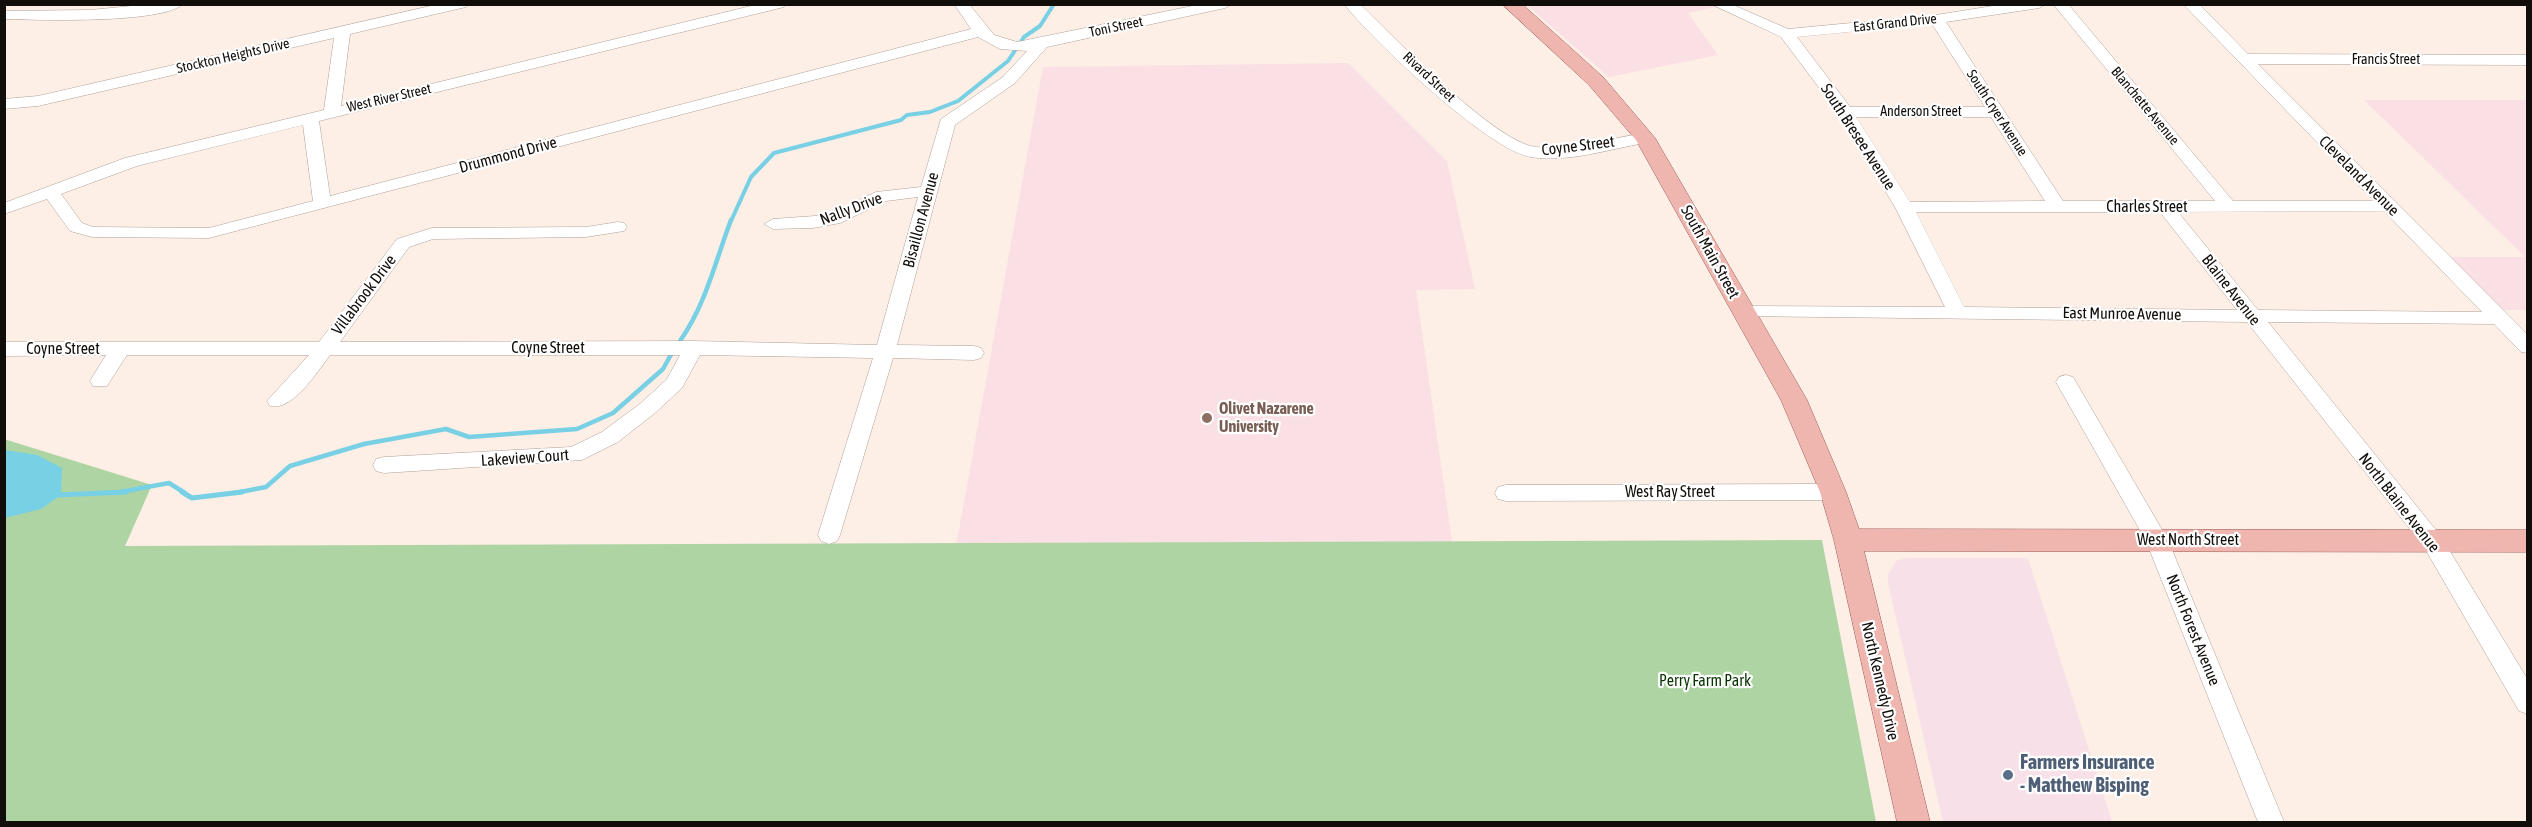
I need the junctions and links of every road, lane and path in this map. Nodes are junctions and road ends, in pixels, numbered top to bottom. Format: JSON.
{"nodes":[{"id":1,"x":176,"y":4,"type":"edge"},
{"id":2,"x":461,"y":4,"type":"edge"},
{"id":3,"x":779,"y":4,"type":"edge"},
{"id":4,"x":961,"y":4,"type":"edge"},
{"id":5,"x":1225,"y":4,"type":"edge"},
{"id":6,"x":1351,"y":4,"type":"edge"},
{"id":7,"x":1511,"y":4,"type":"edge"},
{"id":8,"x":1718,"y":4,"type":"edge"},
{"id":9,"x":2039,"y":4,"type":"edge"},
{"id":10,"x":2060,"y":4,"type":"edge"},
{"id":11,"x":2190,"y":4,"type":"edge"},
{"id":12,"x":739,"y":9,"type":"edge"},
{"id":13,"x":4,"y":15,"type":"edge"},
{"id":14,"x":1936,"y":19,"type":"junction"},
{"id":15,"x":343,"y":31,"type":"junction"},
{"id":16,"x":979,"y":32,"type":"junction"},
{"id":17,"x":1786,"y":34,"type":"junction"},
{"id":18,"x":1037,"y":44,"type":"junction"},
{"id":19,"x":2244,"y":59,"type":"junction"},
{"id":20,"x":2528,"y":60,"type":"edge"},
{"id":21,"x":4,"y":104,"type":"edge"},
{"id":22,"x":332,"y":112,"type":"junction"},
{"id":23,"x":1845,"y":112,"type":"junction"},
{"id":24,"x":1996,"y":112,"type":"junction"},
{"id":25,"x":310,"y":117,"type":"junction"},
{"id":26,"x":1645,"y":138,"type":"junction"},
{"id":27,"x":1512,"y":145,"type":"joint"},
{"id":28,"x":50,"y":191,"type":"junction"},
{"id":29,"x":929,"y":191,"type":"junction"},
{"id":30,"x":322,"y":204,"type":"junction"},
{"id":31,"x":2390,"y":206,"type":"junction"},
{"id":32,"x":1904,"y":207,"type":"junction"},
{"id":33,"x":2058,"y":207,"type":"junction"},
{"id":34,"x":2165,"y":207,"type":"junction"},
{"id":35,"x":2229,"y":207,"type":"junction"},
{"id":36,"x":4,"y":209,"type":"edge"},
{"id":37,"x":773,"y":224,"type":"dead end"},
{"id":38,"x":618,"y":227,"type":"dead end"},
{"id":39,"x":1744,"y":312,"type":"junction"},
{"id":40,"x":1957,"y":312,"type":"junction"},
{"id":41,"x":2252,"y":316,"type":"junction"},
{"id":42,"x":2500,"y":318,"type":"junction"},
{"id":43,"x":2528,"y":347,"type":"edge"},
{"id":44,"x":693,"y":348,"type":"junction"},
{"id":45,"x":4,"y":349,"type":"edge"},
{"id":46,"x":121,"y":349,"type":"junction"},
{"id":47,"x":322,"y":349,"type":"junction"},
{"id":48,"x":885,"y":352,"type":"junction"},
{"id":49,"x":974,"y":353,"type":"dead end"},
{"id":50,"x":2296,"y":373,"type":"joint"},
{"id":51,"x":100,"y":381,"type":"dead end"},
{"id":52,"x":2066,"y":382,"type":"dead end"},
{"id":53,"x":277,"y":401,"type":"dead end"},
{"id":54,"x":384,"y":465,"type":"dead end"},
{"id":55,"x":1833,"y":492,"type":"junction"},
{"id":56,"x":1506,"y":493,"type":"dead end"},
{"id":57,"x":828,"y":535,"type":"dead end"},
{"id":58,"x":1848,"y":540,"type":"junction"},
{"id":59,"x":2157,"y":540,"type":"junction"},
{"id":60,"x":2432,"y":541,"type":"junction"},
{"id":61,"x":2528,"y":541,"type":"edge"},
{"id":62,"x":2528,"y":702,"type":"edge"},
{"id":63,"x":1913,"y":822,"type":"edge"},
{"id":64,"x":2271,"y":822,"type":"edge"}],
"edges":[{"from":1,"to":13,"type":"street"},
{"from":2,"to":15,"type":"street","name":"Stockton Heights Drive"},
{"from":3,"to":12,"type":"street","name":"West River Street"},
{"from":4,"to":16,"type":"street"},
{"from":5,"to":18,"type":"street","name":"Toni Street"},
{"from":6,"to":27,"type":"street","name":"Rivard Street"},
{"from":7,"to":26,"type":"main road","name":"South Main Street"},
{"from":8,"to":17,"type":"street","name":"South Bresee Avenue"},
{"from":9,"to":14,"type":"street","name":"East Grand Drive"},
{"from":10,"to":35,"type":"street","name":"Blanchette Avenue"},
{"from":11,"to":19,"type":"street","name":"Cleveland Avenue"},
{"from":12,"to":22,"type":"street","name":"West River Street"},
{"from":14,"to":17,"type":"street","name":"East Grand Drive"},
{"from":14,"to":24,"type":"street","name":"South Cryer Avenue"},
{"from":15,"to":21,"type":"street","name":"Stockton Heights Drive"},
{"from":15,"to":22,"type":"street"},
{"from":16,"to":18,"type":"street"},
{"from":16,"to":30,"type":"street","name":"Drummond Drive"},
{"from":17,"to":23,"type":"street","name":"South Bresee Avenue"},
{"from":18,"to":29,"type":"street","name":"Bisaillon Avenue"},
{"from":19,"to":20,"type":"street","name":"Francis Street"},
{"from":19,"to":31,"type":"street","name":"Cleveland Avenue"},
{"from":22,"to":25,"type":"street","name":"West River Street"},
{"from":23,"to":24,"type":"street","name":"Anderson Street"},
{"from":23,"to":32,"type":"street","name":"South Bresee Avenue"},
{"from":24,"to":33,"type":"street","name":"South Cryer Avenue"},
{"from":25,"to":28,"type":"street","name":"West River Street"},
{"from":25,"to":30,"type":"street"},
{"from":26,"to":27,"type":"street","name":"Coyne Street"},
{"from":26,"to":39,"type":"main road","name":"South Main Street"},
{"from":28,"to":30,"type":"street","name":"Drummond Drive"},
{"from":28,"to":36,"type":"street","name":"West River Street"},
{"from":29,"to":37,"type":"street","name":"Nally Drive"},
{"from":29,"to":48,"type":"street","name":"Bisaillon Avenue"},
{"from":31,"to":35,"type":"street","name":"Charles Street"},
{"from":31,"to":42,"type":"street","name":"Cleveland Avenue"},
{"from":32,"to":33,"type":"street","name":"Charles Street"},
{"from":32,"to":40,"type":"street","name":"South Bresee Avenue"},
{"from":33,"to":34,"type":"street","name":"Charles Street"},
{"from":34,"to":35,"type":"street","name":"Charles Street"},
{"from":34,"to":41,"type":"street","name":"Blaine Avenue"},
{"from":38,"to":47,"type":"street","name":"Villabrook Drive"},
{"from":39,"to":40,"type":"street","name":"East Munroe Avenue"},
{"from":39,"to":55,"type":"main road","name":"South Main Street"},
{"from":40,"to":41,"type":"street","name":"East Munroe Avenue"},
{"from":41,"to":42,"type":"street","name":"East Munroe Avenue"},
{"from":41,"to":50,"type":"street","name":"Blaine Avenue"},
{"from":42,"to":43,"type":"street","name":"Cleveland Avenue"},
{"from":44,"to":47,"type":"street","name":"Coyne Street"},
{"from":44,"to":48,"type":"street","name":"Coyne Street"},
{"from":44,"to":54,"type":"street","name":"Lakeview Court"},
{"from":45,"to":46,"type":"street","name":"Coyne Street"},
{"from":46,"to":47,"type":"street","name":"Coyne Street"},
{"from":46,"to":51,"type":"street","name":"Coyne Street"},
{"from":47,"to":53,"type":"street","name":"Villabrook Drive"},
{"from":48,"to":49,"type":"street","name":"Coyne Street"},
{"from":48,"to":57,"type":"street","name":"Bisaillon Avenue"},
{"from":50,"to":60,"type":"street","name":"North Blaine Avenue"},
{"from":52,"to":59,"type":"street","name":"North Forest Avenue"},
{"from":55,"to":56,"type":"street","name":"West Ray Street"},
{"from":55,"to":58,"type":"main road","name":"South Main Street"},
{"from":58,"to":59,"type":"main road","name":"West North Street"},
{"from":58,"to":63,"type":"main road","name":"North Kennedy Drive"},
{"from":59,"to":60,"type":"main road","name":"West North Street"},
{"from":59,"to":64,"type":"street","name":"North Forest Avenue"},
{"from":60,"to":61,"type":"main road","name":"West North Street"},
{"from":60,"to":62,"type":"street","name":"North Blaine Avenue"}]}
